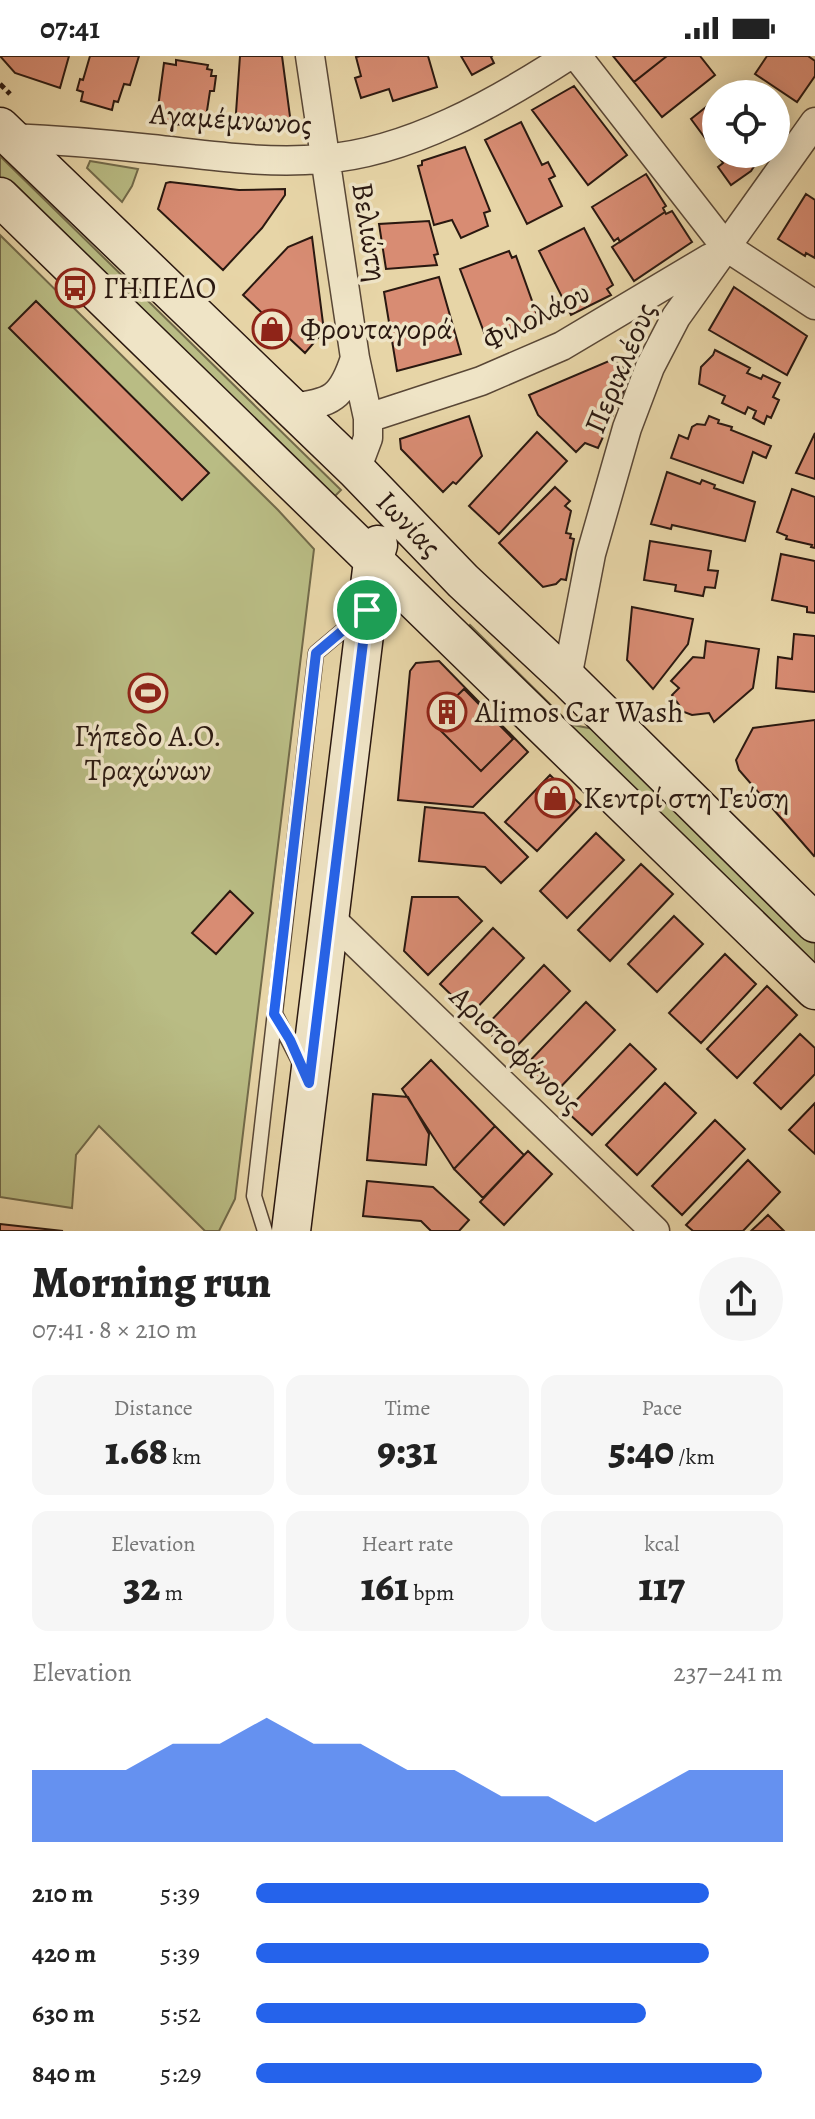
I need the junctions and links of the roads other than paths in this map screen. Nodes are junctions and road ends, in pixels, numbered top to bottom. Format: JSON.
{"nodes":[{"id":1,"x":310,"y":56,"type":"edge"},
{"id":2,"x":568,"y":56,"type":"edge"},
{"id":3,"x":577,"y":56,"type":"edge"},
{"id":4,"x":815,"y":122,"type":"edge"},
{"id":5,"x":6,"y":133,"type":"edge"},
{"id":6,"x":324,"y":159,"type":"junction"},
{"id":7,"x":0,"y":197,"type":"edge"},
{"id":8,"x":724,"y":248,"type":"junction"},
{"id":9,"x":815,"y":305,"type":"edge"},
{"id":10,"x":355,"y":358,"type":"junction"},
{"id":11,"x":291,"y":408,"type":"junction"},
{"id":12,"x":368,"y":418,"type":"junction"},
{"id":13,"x":356,"y":470,"type":"junction"},
{"id":14,"x":392,"y":505,"type":"junction"},
{"id":15,"x":373,"y":561,"type":"junction"},
{"id":16,"x":367,"y":610,"type":"junction"},
{"id":17,"x":567,"y":678,"type":"junction"},
{"id":18,"x":329,"y":917,"type":"junction"},
{"id":19,"x":815,"y":923,"type":"edge"},
{"id":20,"x":815,"y":990,"type":"edge"},
{"id":21,"x":274,"y":1014,"type":"junction"},
{"id":22,"x":309,"y":1083,"type":"junction"},
{"id":23,"x":265,"y":1231,"type":"edge"},
{"id":24,"x":291,"y":1231,"type":"edge"},
{"id":25,"x":655,"y":1231,"type":"edge"}],
"edges":[{"from":1,"to":6,"type":"street","name":"Βελιώτη"},
{"from":2,"to":6,"type":"street","name":"Αγαμέμνωνος"},
{"from":3,"to":8,"type":"street"},
{"from":4,"to":8,"type":"street","name":"Περικλέους"},
{"from":5,"to":6,"type":"street","name":"Αγαμέμνωνος"},
{"from":5,"to":11,"type":"street","name":"Ιωνίας"},
{"from":6,"to":10,"type":"street","name":"Βελιώτη"},
{"from":7,"to":15,"type":"street","name":"Ιωνίας"},
{"from":8,"to":9,"type":"street"},
{"from":8,"to":12,"type":"street","name":"Φιλολάου"},
{"from":8,"to":17,"type":"street","name":"Περικλέους"},
{"from":10,"to":11,"type":"street"},
{"from":10,"to":12,"type":"street","name":"Βελιώτη"},
{"from":11,"to":13,"type":"street","name":"Ιωνίας"},
{"from":12,"to":13,"type":"street"},
{"from":13,"to":14,"type":"street","name":"Ιωνίας"},
{"from":14,"to":15,"type":"street"},
{"from":14,"to":17,"type":"street","name":"Ιωνίας"},
{"from":15,"to":16,"type":"street"},
{"from":15,"to":20,"type":"street","name":"Ιωνίας"},
{"from":16,"to":18,"type":"street"},
{"from":16,"to":21,"type":"lane"},
{"from":17,"to":19,"type":"street","name":"Ιωνίας"},
{"from":18,"to":22,"type":"street"},
{"from":18,"to":25,"type":"street","name":"Αριστοφάνους"},
{"from":21,"to":22,"type":"lane"},
{"from":21,"to":23,"type":"lane"},
{"from":22,"to":24,"type":"street"}]}
